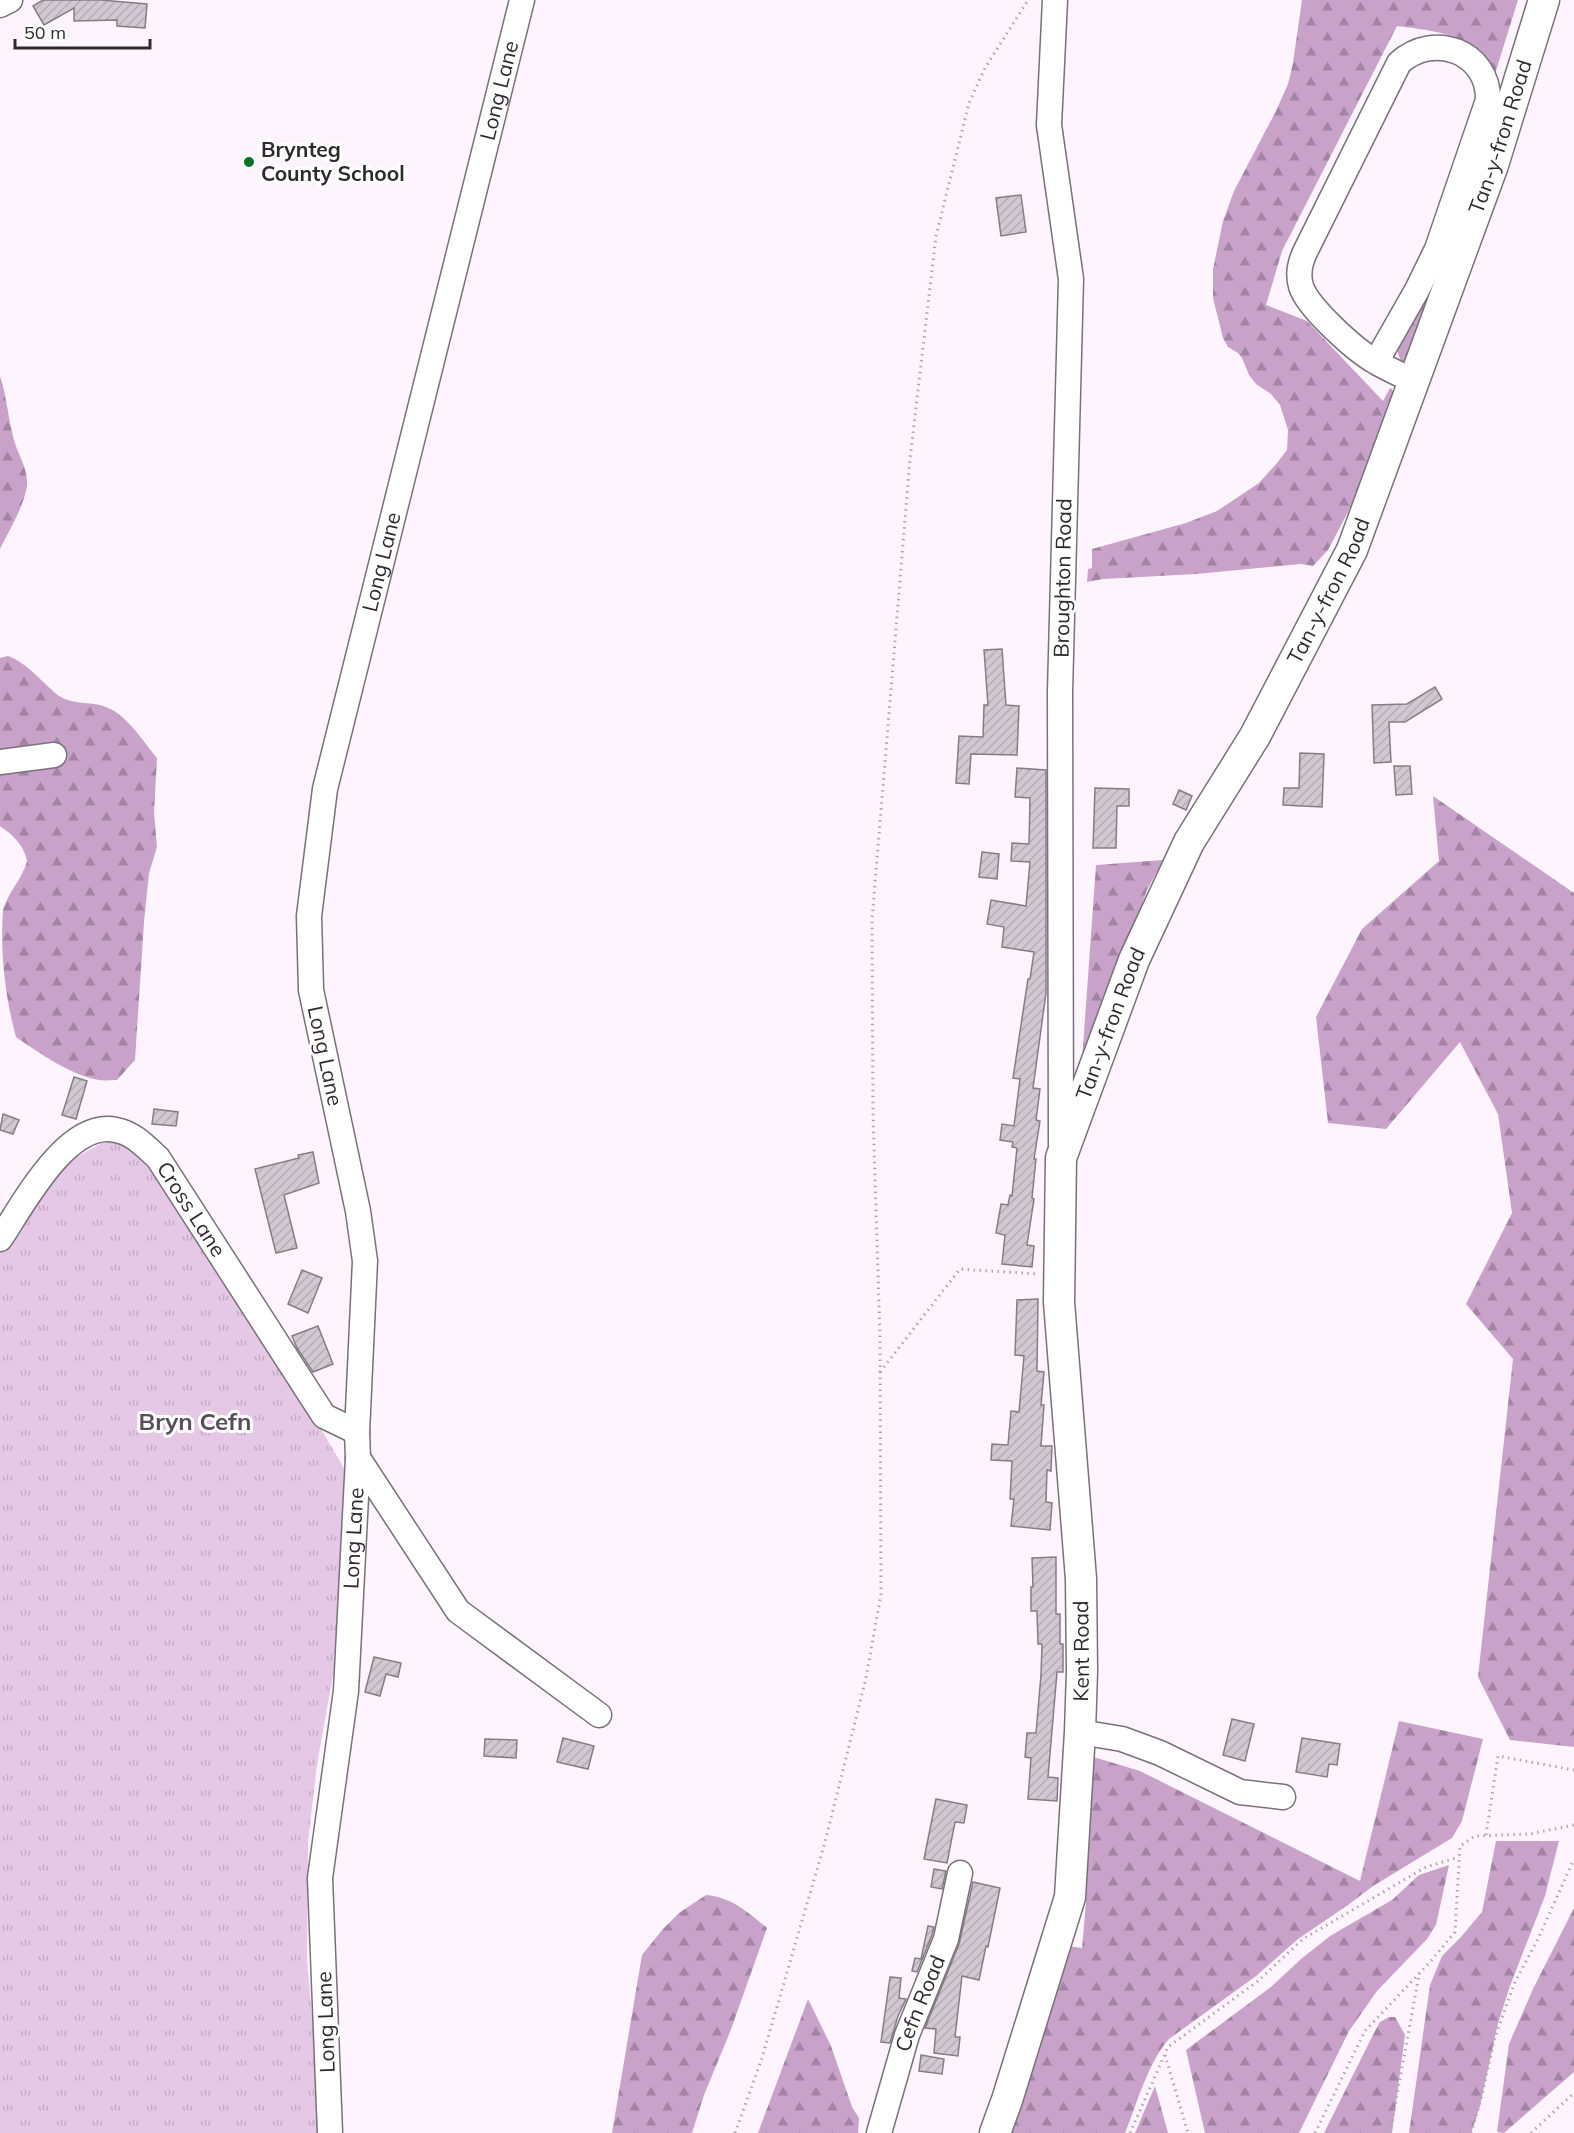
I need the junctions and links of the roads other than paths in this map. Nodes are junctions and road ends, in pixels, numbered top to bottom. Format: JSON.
{"nodes":[{"id":1,"x":10,"y":0,"type":"edge"},
{"id":2,"x":522,"y":0,"type":"edge"},
{"id":3,"x":1055,"y":0,"type":"edge"},
{"id":4,"x":1544,"y":0,"type":"edge"},
{"id":5,"x":0,"y":5,"type":"edge"},
{"id":6,"x":1376,"y":362,"type":"junction"},
{"id":7,"x":1414,"y":381,"type":"junction"},
{"id":8,"x":54,"y":755,"type":"dead end"},
{"id":9,"x":0,"y":762,"type":"edge"},
{"id":10,"x":1061,"y":1158,"type":"junction"},
{"id":11,"x":0,"y":1239,"type":"edge"},
{"id":12,"x":357,"y":1432,"type":"junction"},
{"id":13,"x":358,"y":1458,"type":"junction"},
{"id":14,"x":598,"y":1715,"type":"dead end"},
{"id":15,"x":1080,"y":1732,"type":"junction"},
{"id":16,"x":1283,"y":1797,"type":"dead end"},
{"id":17,"x":960,"y":1873,"type":"dead end"},
{"id":18,"x":330,"y":2133,"type":"edge"},
{"id":19,"x":879,"y":2133,"type":"edge"},
{"id":20,"x":995,"y":2133,"type":"edge"}],
"edges":[{"from":1,"to":5,"type":"street"},
{"from":2,"to":12,"type":"street","name":"Long Lane"},
{"from":3,"to":10,"type":"street","name":"Broughton Road"},
{"from":4,"to":7,"type":"main road","name":"Tan-y-fron Road"},
{"from":6,"to":6,"type":"street"},
{"from":6,"to":7,"type":"street"},
{"from":7,"to":10,"type":"main road","name":"Tan-y-fron Road"},
{"from":8,"to":9,"type":"street"},
{"from":10,"to":15,"type":"main road","name":"Kent Road"},
{"from":11,"to":12,"type":"street","name":"Cross Lane"},
{"from":12,"to":13,"type":"street","name":"Long Lane"},
{"from":13,"to":14,"type":"street"},
{"from":13,"to":18,"type":"street","name":"Long Lane"},
{"from":15,"to":16,"type":"street"},
{"from":15,"to":20,"type":"main road","name":"Kent Road"},
{"from":17,"to":19,"type":"street","name":"Cefn Road"}]}
